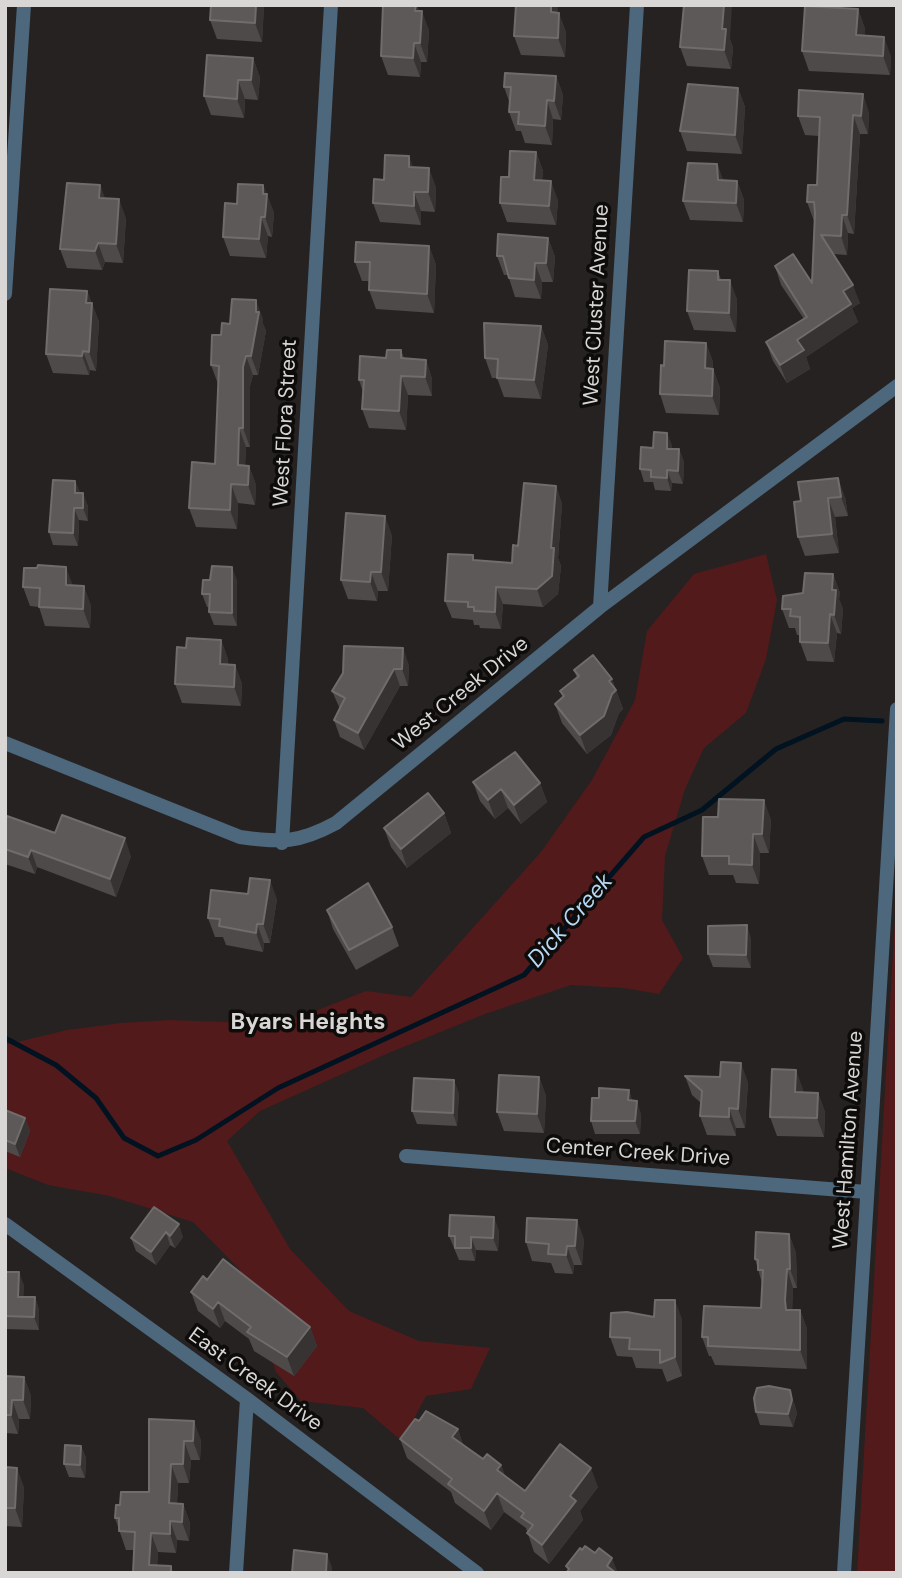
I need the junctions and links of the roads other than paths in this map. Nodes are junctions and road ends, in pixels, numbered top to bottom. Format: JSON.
{"nodes":[{"id":1,"x":24,"y":5,"type":"edge"},
{"id":2,"x":331,"y":5,"type":"edge"},
{"id":3,"x":637,"y":5,"type":"edge"},
{"id":4,"x":5,"y":294,"type":"edge"},
{"id":5,"x":897,"y":387,"type":"edge"},
{"id":6,"x":600,"y":607,"type":"junction"},
{"id":7,"x":897,"y":709,"type":"edge"},
{"id":8,"x":5,"y":743,"type":"edge"},
{"id":9,"x":282,"y":843,"type":"junction"},
{"id":10,"x":406,"y":1156,"type":"dead end"},
{"id":11,"x":867,"y":1192,"type":"junction"},
{"id":12,"x":5,"y":1224,"type":"edge"},
{"id":13,"x":247,"y":1399,"type":"junction"},
{"id":14,"x":236,"y":1573,"type":"edge"},
{"id":15,"x":477,"y":1573,"type":"edge"},
{"id":16,"x":844,"y":1573,"type":"edge"}],
"edges":[{"from":1,"to":4,"type":"street"},
{"from":2,"to":9,"type":"street","name":"West Flora Street"},
{"from":3,"to":6,"type":"street","name":"West Cluster Avenue"},
{"from":5,"to":6,"type":"street","name":"West Creek Drive"},
{"from":6,"to":9,"type":"street","name":"West Creek Drive"},
{"from":7,"to":11,"type":"street","name":"West Hamilton Avenue"},
{"from":8,"to":9,"type":"street","name":"West Creek Drive"},
{"from":10,"to":11,"type":"street","name":"Center Creek Drive"},
{"from":11,"to":16,"type":"street","name":"West Hamilton Avenue"},
{"from":12,"to":13,"type":"street","name":"East Creek Drive"},
{"from":13,"to":14,"type":"street"},
{"from":13,"to":15,"type":"street","name":"East Creek Drive"}]}
